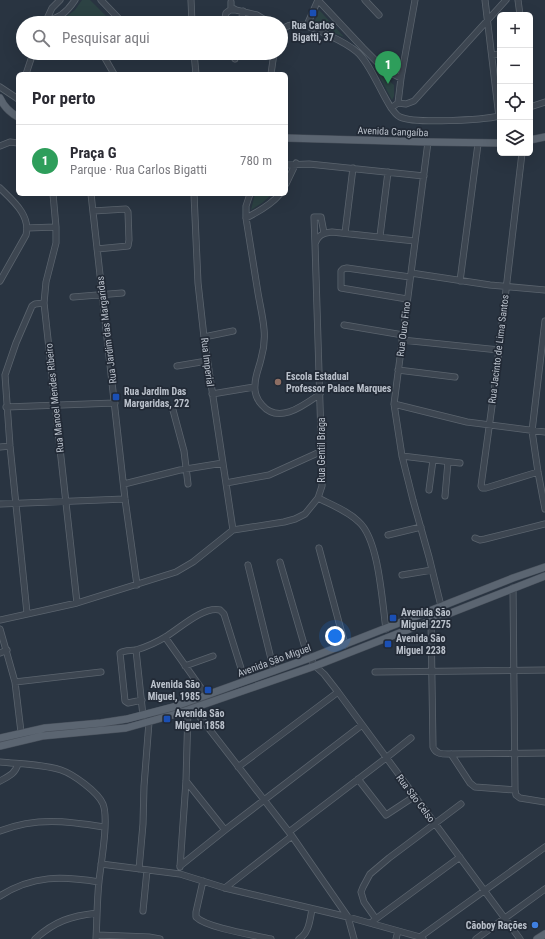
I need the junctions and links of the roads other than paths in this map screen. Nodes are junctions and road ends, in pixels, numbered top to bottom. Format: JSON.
{"nodes":[{"id":1,"x":60,"y":0,"type":"edge"},
{"id":2,"x":75,"y":0,"type":"edge"},
{"id":3,"x":101,"y":0,"type":"edge"},
{"id":4,"x":191,"y":0,"type":"edge"},
{"id":5,"x":318,"y":0,"type":"edge"},
{"id":6,"x":365,"y":0,"type":"edge"},
{"id":7,"x":415,"y":0,"type":"edge"},
{"id":8,"x":485,"y":0,"type":"edge"},
{"id":9,"x":506,"y":0,"type":"edge"},
{"id":10,"x":518,"y":0,"type":"edge"},
{"id":11,"x":231,"y":2,"type":"dead end"},
{"id":12,"x":236,"y":10,"type":"junction"},
{"id":13,"x":243,"y":11,"type":"junction"},
{"id":14,"x":520,"y":12,"type":"edge"},
{"id":15,"x":379,"y":15,"type":"dead end"},
{"id":16,"x":51,"y":16,"type":"edge"},
{"id":17,"x":58,"y":16,"type":"edge"},
{"id":18,"x":116,"y":16,"type":"edge"},
{"id":19,"x":192,"y":16,"type":"edge"},
{"id":20,"x":225,"y":16,"type":"edge"},
{"id":21,"x":242,"y":16,"type":"edge"},
{"id":22,"x":259,"y":16,"type":"edge"},
{"id":23,"x":488,"y":21,"type":"junction"},
{"id":24,"x":288,"y":25,"type":"edge"},
{"id":25,"x":307,"y":25,"type":"junction"},
{"id":26,"x":360,"y":50,"type":"junction"},
{"id":27,"x":497,"y":54,"type":"edge"},
{"id":28,"x":492,"y":55,"type":"junction"},
{"id":29,"x":31,"y":60,"type":"edge"},
{"id":30,"x":106,"y":60,"type":"edge"},
{"id":31,"x":195,"y":60,"type":"edge"},
{"id":32,"x":273,"y":60,"type":"edge"},
{"id":33,"x":27,"y":72,"type":"edge"},
{"id":34,"x":113,"y":72,"type":"edge"},
{"id":35,"x":196,"y":72,"type":"edge"},
{"id":36,"x":271,"y":72,"type":"edge"},
{"id":37,"x":401,"y":78,"type":"junction"},
{"id":38,"x":0,"y":87,"type":"edge"},
{"id":39,"x":497,"y":93,"type":"edge"},
{"id":40,"x":0,"y":98,"type":"edge"},
{"id":41,"x":16,"y":98,"type":"edge"},
{"id":42,"x":545,"y":102,"type":"edge"},
{"id":43,"x":398,"y":103,"type":"junction"},
{"id":44,"x":533,"y":106,"type":"edge"},
{"id":45,"x":391,"y":108,"type":"junction"},
{"id":46,"x":16,"y":116,"type":"edge"},
{"id":47,"x":497,"y":116,"type":"edge"},
{"id":48,"x":545,"y":137,"type":"edge"},
{"id":49,"x":288,"y":138,"type":"edge"},
{"id":50,"x":533,"y":139,"type":"edge"},
{"id":51,"x":428,"y":142,"type":"junction"},
{"id":52,"x":16,"y":143,"type":"edge"},
{"id":53,"x":497,"y":143,"type":"edge"},
{"id":54,"x":478,"y":144,"type":"junction"},
{"id":55,"x":0,"y":146,"type":"edge"},
{"id":56,"x":522,"y":156,"type":"edge"},
{"id":57,"x":296,"y":163,"type":"junction"},
{"id":58,"x":288,"y":164,"type":"edge"},
{"id":59,"x":353,"y":168,"type":"junction"},
{"id":60,"x":388,"y":172,"type":"junction"},
{"id":61,"x":424,"y":176,"type":"junction"},
{"id":62,"x":288,"y":180,"type":"edge"},
{"id":63,"x":0,"y":188,"type":"edge"},
{"id":64,"x":53,"y":196,"type":"edge"},
{"id":65,"x":91,"y":196,"type":"edge"},
{"id":66,"x":194,"y":196,"type":"edge"},
{"id":67,"x":249,"y":196,"type":"edge"},
{"id":68,"x":278,"y":196,"type":"edge"},
{"id":69,"x":93,"y":211,"type":"junction"},
{"id":70,"x":246,"y":218,"type":"junction"},
{"id":71,"x":56,"y":227,"type":"junction"},
{"id":72,"x":27,"y":228,"type":"junction"},
{"id":73,"x":324,"y":233,"type":"junction"},
{"id":74,"x":345,"y":233,"type":"junction"},
{"id":75,"x":380,"y":236,"type":"junction"},
{"id":76,"x":415,"y":241,"type":"junction"},
{"id":77,"x":315,"y":244,"type":"junction"},
{"id":78,"x":97,"y":249,"type":"junction"},
{"id":79,"x":410,"y":275,"type":"junction"},
{"id":80,"x":0,"y":281,"type":"edge"},
{"id":81,"x":460,"y":281,"type":"junction"},
{"id":82,"x":506,"y":286,"type":"junction"},
{"id":83,"x":545,"y":290,"type":"edge"},
{"id":84,"x":122,"y":293,"type":"dead end"},
{"id":85,"x":102,"y":294,"type":"junction"},
{"id":86,"x":73,"y":297,"type":"dead end"},
{"id":87,"x":407,"y":299,"type":"junction"},
{"id":88,"x":44,"y":302,"type":"junction"},
{"id":89,"x":545,"y":321,"type":"edge"},
{"id":90,"x":344,"y":325,"type":"dead end"},
{"id":91,"x":233,"y":331,"type":"dead end"},
{"id":92,"x":204,"y":336,"type":"junction"},
{"id":93,"x":402,"y":338,"type":"junction"},
{"id":94,"x":499,"y":350,"type":"junction"},
{"id":95,"x":207,"y":361,"type":"junction"},
{"id":96,"x":177,"y":366,"type":"dead end"},
{"id":97,"x":398,"y":370,"type":"junction"},
{"id":98,"x":5,"y":375,"type":"junction"},
{"id":99,"x":455,"y":377,"type":"dead end"},
{"id":100,"x":0,"y":380,"type":"edge"},
{"id":101,"x":254,"y":387,"type":"junction"},
{"id":102,"x":212,"y":394,"type":"junction"},
{"id":103,"x":320,"y":394,"type":"junction"},
{"id":104,"x":115,"y":403,"type":"junction"},
{"id":105,"x":394,"y":404,"type":"junction"},
{"id":106,"x":55,"y":406,"type":"junction"},
{"id":107,"x":6,"y":407,"type":"junction"},
{"id":108,"x":173,"y":410,"type":"dead end"},
{"id":109,"x":489,"y":425,"type":"junction"},
{"id":110,"x":532,"y":431,"type":"junction"},
{"id":111,"x":545,"y":432,"type":"edge"},
{"id":112,"x":10,"y":446,"type":"junction"},
{"id":113,"x":0,"y":447,"type":"edge"},
{"id":114,"x":322,"y":451,"type":"junction"},
{"id":115,"x":402,"y":456,"type":"junction"},
{"id":116,"x":433,"y":460,"type":"junction"},
{"id":117,"x":448,"y":462,"type":"junction"},
{"id":118,"x":223,"y":463,"type":"junction"},
{"id":119,"x":460,"y":463,"type":"dead end"},
{"id":120,"x":186,"y":469,"type":"junction"},
{"id":121,"x":538,"y":472,"type":"junction"},
{"id":122,"x":226,"y":483,"type":"junction"},
{"id":123,"x":124,"y":484,"type":"junction"},
{"id":124,"x":188,"y":484,"type":"dead end"},
{"id":125,"x":429,"y":490,"type":"dead end"},
{"id":126,"x":445,"y":496,"type":"dead end"},
{"id":127,"x":318,"y":498,"type":"junction"},
{"id":128,"x":125,"y":499,"type":"junction"},
{"id":129,"x":66,"y":501,"type":"junction"},
{"id":130,"x":0,"y":504,"type":"edge"},
{"id":131,"x":16,"y":504,"type":"junction"},
{"id":132,"x":545,"y":505,"type":"edge"},
{"id":133,"x":545,"y":508,"type":"edge"},
{"id":134,"x":545,"y":524,"type":"edge"},
{"id":135,"x":421,"y":527,"type":"junction"},
{"id":136,"x":232,"y":530,"type":"junction"},
{"id":137,"x":388,"y":535,"type":"dead end"},
{"id":138,"x":475,"y":538,"type":"dead end"},
{"id":139,"x":319,"y":548,"type":"dead end"},
{"id":140,"x":280,"y":562,"type":"dead end"},
{"id":141,"x":248,"y":565,"type":"dead end"},
{"id":142,"x":545,"y":567,"type":"edge"},
{"id":143,"x":432,"y":570,"type":"junction"},
{"id":144,"x":402,"y":575,"type":"dead end"},
{"id":145,"x":545,"y":576,"type":"edge"},
{"id":146,"x":137,"y":585,"type":"junction"},
{"id":147,"x":514,"y":588,"type":"junction"},
{"id":148,"x":77,"y":603,"type":"junction"},
{"id":149,"x":441,"y":606,"type":"junction"},
{"id":150,"x":27,"y":613,"type":"junction"},
{"id":151,"x":0,"y":620,"type":"edge"},
{"id":152,"x":431,"y":620,"type":"junction"},
{"id":153,"x":386,"y":629,"type":"junction"},
{"id":154,"x":1,"y":632,"type":"edge"},
{"id":155,"x":165,"y":637,"type":"junction"},
{"id":156,"x":345,"y":645,"type":"junction"},
{"id":157,"x":7,"y":650,"type":"junction"},
{"id":158,"x":136,"y":650,"type":"junction"},
{"id":159,"x":0,"y":653,"type":"edge"},
{"id":160,"x":213,"y":656,"type":"dead end"},
{"id":161,"x":310,"y":658,"type":"junction"},
{"id":162,"x":185,"y":666,"type":"junction"},
{"id":163,"x":315,"y":666,"type":"junction"},
{"id":164,"x":545,"y":670,"type":"edge"},
{"id":165,"x":274,"y":671,"type":"junction"},
{"id":166,"x":514,"y":671,"type":"junction"},
{"id":167,"x":101,"y":672,"type":"dead end"},
{"id":168,"x":375,"y":672,"type":"dead end"},
{"id":169,"x":431,"y":672,"type":"junction"},
{"id":170,"x":245,"y":681,"type":"junction"},
{"id":171,"x":15,"y":682,"type":"junction"},
{"id":172,"x":338,"y":692,"type":"junction"},
{"id":173,"x":206,"y":695,"type":"junction"},
{"id":174,"x":142,"y":700,"type":"junction"},
{"id":175,"x":191,"y":708,"type":"junction"},
{"id":176,"x":143,"y":716,"type":"junction"},
{"id":177,"x":149,"y":722,"type":"junction"},
{"id":178,"x":362,"y":725,"type":"junction"},
{"id":179,"x":21,"y":732,"type":"junction"},
{"id":180,"x":0,"y":738,"type":"edge"},
{"id":181,"x":411,"y":738,"type":"dead end"},
{"id":182,"x":0,"y":746,"type":"edge"},
{"id":183,"x":545,"y":752,"type":"edge"},
{"id":184,"x":515,"y":753,"type":"junction"},
{"id":185,"x":451,"y":754,"type":"junction"},
{"id":186,"x":386,"y":758,"type":"junction"},
{"id":187,"x":0,"y":762,"type":"edge"},
{"id":188,"x":18,"y":764,"type":"junction"},
{"id":189,"x":238,"y":767,"type":"junction"},
{"id":190,"x":358,"y":779,"type":"junction"},
{"id":191,"x":0,"y":781,"type":"edge"},
{"id":192,"x":186,"y":781,"type":"junction"},
{"id":193,"x":515,"y":790,"type":"junction"},
{"id":194,"x":415,"y":796,"type":"junction"},
{"id":195,"x":264,"y":800,"type":"junction"},
{"id":196,"x":545,"y":802,"type":"edge"},
{"id":197,"x":461,"y":804,"type":"dead end"},
{"id":198,"x":435,"y":823,"type":"junction"},
{"id":199,"x":104,"y":827,"type":"junction"},
{"id":200,"x":225,"y":830,"type":"junction"},
{"id":201,"x":0,"y":831,"type":"edge"},
{"id":202,"x":290,"y":834,"type":"junction"},
{"id":203,"x":545,"y":847,"type":"edge"},
{"id":204,"x":460,"y":857,"type":"junction"},
{"id":205,"x":101,"y":864,"type":"junction"},
{"id":206,"x":180,"y":866,"type":"junction"},
{"id":207,"x":138,"y":869,"type":"junction"},
{"id":208,"x":147,"y":870,"type":"junction"},
{"id":209,"x":180,"y":874,"type":"junction"},
{"id":210,"x":202,"y":881,"type":"junction"},
{"id":211,"x":99,"y":882,"type":"junction"},
{"id":212,"x":226,"y":888,"type":"junction"},
{"id":213,"x":545,"y":889,"type":"edge"},
{"id":214,"x":485,"y":890,"type":"junction"},
{"id":215,"x":0,"y":896,"type":"edge"},
{"id":216,"x":312,"y":909,"type":"junction"},
{"id":217,"x":143,"y":911,"type":"dead end"},
{"id":218,"x":97,"y":913,"type":"junction"},
{"id":219,"x":348,"y":917,"type":"junction"},
{"id":220,"x":506,"y":918,"type":"junction"},
{"id":221,"x":376,"y":919,"type":"junction"},
{"id":222,"x":369,"y":924,"type":"junction"},
{"id":223,"x":398,"y":931,"type":"junction"},
{"id":224,"x":545,"y":934,"type":"edge"},
{"id":225,"x":97,"y":937,"type":"edge"},
{"id":226,"x":151,"y":938,"type":"edge"},
{"id":227,"x":421,"y":938,"type":"edge"},
{"id":228,"x":35,"y":939,"type":"edge"},
{"id":229,"x":160,"y":939,"type":"edge"},
{"id":230,"x":271,"y":939,"type":"edge"},
{"id":231,"x":299,"y":939,"type":"edge"},
{"id":232,"x":354,"y":939,"type":"edge"},
{"id":233,"x":396,"y":939,"type":"edge"},
{"id":234,"x":476,"y":939,"type":"edge"},
{"id":235,"x":520,"y":939,"type":"edge"},
{"id":236,"x":537,"y":939,"type":"edge"}],
"edges":[{"from":1,"to":16,"type":"street"},
{"from":2,"to":17,"type":"street"},
{"from":3,"to":18,"type":"street"},
{"from":4,"to":19,"type":"street"},
{"from":5,"to":25,"type":"street"},
{"from":5,"to":26,"type":"street"},
{"from":6,"to":15,"type":"street"},
{"from":7,"to":37,"type":"street"},
{"from":8,"to":23,"type":"street"},
{"from":9,"to":23,"type":"street"},
{"from":10,"to":14,"type":"street"},
{"from":11,"to":12,"type":"street"},
{"from":12,"to":13,"type":"street"},
{"from":12,"to":20,"type":"street"},
{"from":13,"to":21,"type":"street"},
{"from":13,"to":22,"type":"street"},
{"from":23,"to":28,"type":"street"},
{"from":23,"to":43,"type":"street"},
{"from":24,"to":25,"type":"street"},
{"from":25,"to":26,"type":"street"},
{"from":26,"to":37,"type":"street"},
{"from":26,"to":45,"type":"street"},
{"from":27,"to":28,"type":"street"},
{"from":28,"to":39,"type":"street"},
{"from":29,"to":33,"type":"street"},
{"from":30,"to":34,"type":"street"},
{"from":31,"to":35,"type":"street"},
{"from":32,"to":36,"type":"street"},
{"from":37,"to":43,"type":"street"},
{"from":38,"to":41,"type":"street"},
{"from":40,"to":46,"type":"main road"},
{"from":42,"to":44,"type":"street"},
{"from":43,"to":45,"type":"street"},
{"from":45,"to":47,"type":"street"},
{"from":48,"to":50,"type":"main road"},
{"from":49,"to":51,"type":"main road","name":"Avenida Cangaíba"},
{"from":51,"to":54,"type":"main road","name":"Avenida Cangaíba"},
{"from":51,"to":61,"type":"street","name":"Rua Ouro Fino"},
{"from":52,"to":55,"type":"street"},
{"from":53,"to":54,"type":"main road","name":"Avenida Cangaíba"},
{"from":54,"to":81,"type":"street"},
{"from":56,"to":82,"type":"street","name":"Rua Jacinto de Lima Santos"},
{"from":57,"to":58,"type":"street"},
{"from":57,"to":59,"type":"street"},
{"from":57,"to":62,"type":"street"},
{"from":59,"to":60,"type":"street"},
{"from":59,"to":74,"type":"street"},
{"from":60,"to":61,"type":"street"},
{"from":60,"to":75,"type":"street"},
{"from":61,"to":76,"type":"street","name":"Rua Ouro Fino"},
{"from":63,"to":72,"type":"street"},
{"from":64,"to":71,"type":"street","name":"Rua Manoel Mendes Ribeiro"},
{"from":65,"to":69,"type":"street","name":"Rua Jardim das Margaridas"},
{"from":66,"to":92,"type":"street","name":"Rua Imperial"},
{"from":67,"to":70,"type":"street"},
{"from":68,"to":70,"type":"street"},
{"from":69,"to":78,"type":"street","name":"Rua Jardim das Margaridas"},
{"from":69,"to":78,"type":"street"},
{"from":70,"to":101,"type":"street"},
{"from":71,"to":72,"type":"street"},
{"from":71,"to":88,"type":"street","name":"Rua Manoel Mendes Ribeiro"},
{"from":72,"to":80,"type":"street"},
{"from":73,"to":74,"type":"street"},
{"from":73,"to":77,"type":"street"},
{"from":73,"to":77,"type":"street","name":"Rua Gentil Braga"},
{"from":74,"to":75,"type":"street"},
{"from":75,"to":76,"type":"street"},
{"from":76,"to":79,"type":"street","name":"Rua Ouro Fino"},
{"from":77,"to":103,"type":"street","name":"Rua Gentil Braga"},
{"from":78,"to":85,"type":"street","name":"Rua Jardim das Margaridas"},
{"from":79,"to":81,"type":"street"},
{"from":79,"to":87,"type":"street","name":"Rua Ouro Fino"},
{"from":79,"to":87,"type":"street"},
{"from":81,"to":82,"type":"street"},
{"from":82,"to":83,"type":"street"},
{"from":82,"to":94,"type":"street","name":"Rua Jacinto de Lima Santos"},
{"from":84,"to":85,"type":"street"},
{"from":85,"to":86,"type":"street"},
{"from":85,"to":104,"type":"street","name":"Rua Jardim das Margaridas"},
{"from":87,"to":93,"type":"street","name":"Rua Ouro Fino"},
{"from":88,"to":98,"type":"street"},
{"from":88,"to":106,"type":"street","name":"Rua Manoel Mendes Ribeiro"},
{"from":89,"to":110,"type":"street"},
{"from":90,"to":93,"type":"street"},
{"from":91,"to":92,"type":"street"},
{"from":92,"to":95,"type":"street","name":"Rua Imperial"},
{"from":93,"to":94,"type":"street"},
{"from":93,"to":97,"type":"street","name":"Rua Ouro Fino"},
{"from":94,"to":109,"type":"street","name":"Rua Jacinto de Lima Santos"},
{"from":95,"to":96,"type":"street"},
{"from":95,"to":102,"type":"street","name":"Rua Imperial"},
{"from":97,"to":99,"type":"street"},
{"from":97,"to":105,"type":"street","name":"Rua Ouro Fino"},
{"from":98,"to":100,"type":"street"},
{"from":98,"to":107,"type":"street"},
{"from":101,"to":102,"type":"street"},
{"from":101,"to":103,"type":"street"},
{"from":102,"to":118,"type":"street","name":"Rua Imperial"},
{"from":103,"to":114,"type":"street","name":"Rua Gentil Braga"},
{"from":104,"to":106,"type":"street"},
{"from":104,"to":123,"type":"street","name":"Rua Jardim das Margaridas"},
{"from":105,"to":109,"type":"street"},
{"from":105,"to":115,"type":"street","name":"Rua Ouro Fino"},
{"from":106,"to":107,"type":"street"},
{"from":106,"to":129,"type":"street","name":"Rua Manoel Mendes Ribeiro"},
{"from":107,"to":112,"type":"street"},
{"from":108,"to":120,"type":"street"},
{"from":109,"to":110,"type":"street"},
{"from":109,"to":121,"type":"street","name":"Rua Jacinto de Lima Santos"},
{"from":110,"to":111,"type":"street"},
{"from":110,"to":121,"type":"street"},
{"from":112,"to":113,"type":"street"},
{"from":112,"to":131,"type":"street"},
{"from":114,"to":122,"type":"street"},
{"from":114,"to":127,"type":"street","name":"Rua Gentil Braga"},
{"from":115,"to":116,"type":"street"},
{"from":115,"to":135,"type":"street","name":"Rua Ouro Fino"},
{"from":116,"to":117,"type":"street"},
{"from":116,"to":125,"type":"street"},
{"from":117,"to":119,"type":"street"},
{"from":117,"to":126,"type":"street"},
{"from":118,"to":120,"type":"street"},
{"from":118,"to":122,"type":"street","name":"Rua Imperial"},
{"from":120,"to":123,"type":"street"},
{"from":120,"to":124,"type":"street"},
{"from":121,"to":132,"type":"street"},
{"from":122,"to":136,"type":"street","name":"Rua Imperial"},
{"from":123,"to":128,"type":"street","name":"Rua Jardim das Margaridas"},
{"from":127,"to":136,"type":"street","name":"Rua Gentil Braga"},
{"from":127,"to":153,"type":"street"},
{"from":128,"to":129,"type":"street"},
{"from":128,"to":146,"type":"street","name":"Rua Jardim das Margaridas"},
{"from":129,"to":131,"type":"street"},
{"from":129,"to":148,"type":"street","name":"Rua Manoel Mendes Ribeiro"},
{"from":130,"to":131,"type":"street"},
{"from":131,"to":150,"type":"street"},
{"from":132,"to":133,"type":"street"},
{"from":134,"to":138,"type":"street"},
{"from":135,"to":137,"type":"street"},
{"from":135,"to":143,"type":"street","name":"Rua Ouro Fino"},
{"from":136,"to":146,"type":"street","name":"Rua Gentil Braga"},
{"from":139,"to":156,"type":"street"},
{"from":140,"to":161,"type":"street","name":"Rua São Celso"},
{"from":141,"to":165,"type":"street"},
{"from":142,"to":149,"type":"main road","name":"Avenida São Miguel"},
{"from":143,"to":144,"type":"street"},
{"from":143,"to":149,"type":"street","name":"Rua Ouro Fino"},
{"from":145,"to":147,"type":"main road","name":"Avenida São Miguel"},
{"from":146,"to":148,"type":"street","name":"Rua Gentil Braga"},
{"from":147,"to":152,"type":"main road","name":"Avenida São Miguel"},
{"from":147,"to":166,"type":"street"},
{"from":148,"to":150,"type":"street","name":"Rua Gentil Braga"},
{"from":149,"to":153,"type":"main road","name":"Avenida São Miguel"},
{"from":150,"to":151,"type":"street","name":"Rua Gentil Braga"},
{"from":152,"to":163,"type":"main road","name":"Avenida São Miguel"},
{"from":152,"to":169,"type":"street"},
{"from":153,"to":156,"type":"main road","name":"Avenida São Miguel"},
{"from":154,"to":157,"type":"street"},
{"from":155,"to":158,"type":"street"},
{"from":155,"to":162,"type":"street"},
{"from":155,"to":170,"type":"street"},
{"from":156,"to":161,"type":"main road","name":"Avenida São Miguel"},
{"from":157,"to":159,"type":"street"},
{"from":157,"to":171,"type":"street"},
{"from":158,"to":174,"type":"street"},
{"from":158,"to":174,"type":"street"},
{"from":160,"to":162,"type":"street"},
{"from":161,"to":163,"type":"street","name":"Rua São Celso"},
{"from":161,"to":165,"type":"main road","name":"Avenida São Miguel"},
{"from":162,"to":173,"type":"street"},
{"from":163,"to":172,"type":"street","name":"Rua São Celso"},
{"from":163,"to":175,"type":"main road","name":"Avenida São Miguel"},
{"from":164,"to":166,"type":"street"},
{"from":165,"to":170,"type":"main road","name":"Avenida São Miguel"},
{"from":166,"to":169,"type":"street"},
{"from":166,"to":184,"type":"street"},
{"from":167,"to":171,"type":"street"},
{"from":168,"to":169,"type":"street"},
{"from":169,"to":185,"type":"street"},
{"from":170,"to":173,"type":"main road","name":"Avenida São Miguel"},
{"from":171,"to":179,"type":"street"},
{"from":172,"to":178,"type":"street","name":"Rua São Celso"},
{"from":172,"to":189,"type":"street"},
{"from":173,"to":176,"type":"main road","name":"Avenida São Miguel"},
{"from":174,"to":176,"type":"street"},
{"from":175,"to":177,"type":"main road","name":"Avenida São Miguel"},
{"from":175,"to":189,"type":"street"},
{"from":175,"to":192,"type":"street"},
{"from":176,"to":179,"type":"main road","name":"Avenida São Miguel"},
{"from":177,"to":182,"type":"main road","name":"Avenida São Miguel"},
{"from":177,"to":207,"type":"street"},
{"from":178,"to":186,"type":"street","name":"Rua São Celso"},
{"from":178,"to":195,"type":"street"},
{"from":179,"to":180,"type":"main road","name":"Avenida São Miguel"},
{"from":181,"to":186,"type":"street"},
{"from":183,"to":184,"type":"street"},
{"from":184,"to":185,"type":"street"},
{"from":184,"to":193,"type":"street"},
{"from":185,"to":193,"type":"street"},
{"from":186,"to":190,"type":"street"},
{"from":186,"to":194,"type":"street","name":"Rua São Celso"},
{"from":187,"to":188,"type":"street"},
{"from":188,"to":191,"type":"street"},
{"from":188,"to":199,"type":"street"},
{"from":189,"to":195,"type":"street"},
{"from":190,"to":194,"type":"street"},
{"from":190,"to":202,"type":"street"},
{"from":192,"to":200,"type":"street"},
{"from":192,"to":206,"type":"street"},
{"from":193,"to":196,"type":"street"},
{"from":194,"to":198,"type":"street","name":"Rua São Celso"},
{"from":195,"to":200,"type":"street"},
{"from":195,"to":202,"type":"street"},
{"from":197,"to":198,"type":"street"},
{"from":198,"to":204,"type":"street","name":"Rua São Celso"},
{"from":198,"to":221,"type":"street"},
{"from":199,"to":201,"type":"street"},
{"from":199,"to":205,"type":"street"},
{"from":200,"to":206,"type":"street"},
{"from":202,"to":212,"type":"street"},
{"from":202,"to":219,"type":"street"},
{"from":203,"to":214,"type":"street"},
{"from":204,"to":214,"type":"street","name":"Rua São Celso"},
{"from":204,"to":221,"type":"street"},
{"from":205,"to":207,"type":"street"},
{"from":205,"to":211,"type":"street"},
{"from":206,"to":209,"type":"street"},
{"from":207,"to":208,"type":"street"},
{"from":208,"to":209,"type":"street"},
{"from":208,"to":217,"type":"street"},
{"from":209,"to":210,"type":"street"},
{"from":210,"to":212,"type":"street"},
{"from":210,"to":230,"type":"street"},
{"from":211,"to":215,"type":"street"},
{"from":211,"to":218,"type":"street"},
{"from":212,"to":216,"type":"street"},
{"from":213,"to":220,"type":"street"},
{"from":214,"to":220,"type":"street","name":"Rua São Celso"},
{"from":214,"to":227,"type":"street"},
{"from":216,"to":219,"type":"street"},
{"from":216,"to":231,"type":"street"},
{"from":218,"to":225,"type":"street"},
{"from":218,"to":228,"type":"street"},
{"from":219,"to":222,"type":"street"},
{"from":219,"to":232,"type":"street"},
{"from":220,"to":234,"type":"street"},
{"from":220,"to":235,"type":"street","name":"Rua São Celso"},
{"from":221,"to":222,"type":"street"},
{"from":222,"to":223,"type":"street"},
{"from":223,"to":227,"type":"street"},
{"from":223,"to":233,"type":"street"},
{"from":224,"to":236,"type":"main road"},
{"from":225,"to":226,"type":"street"},
{"from":226,"to":229,"type":"street"}]}
